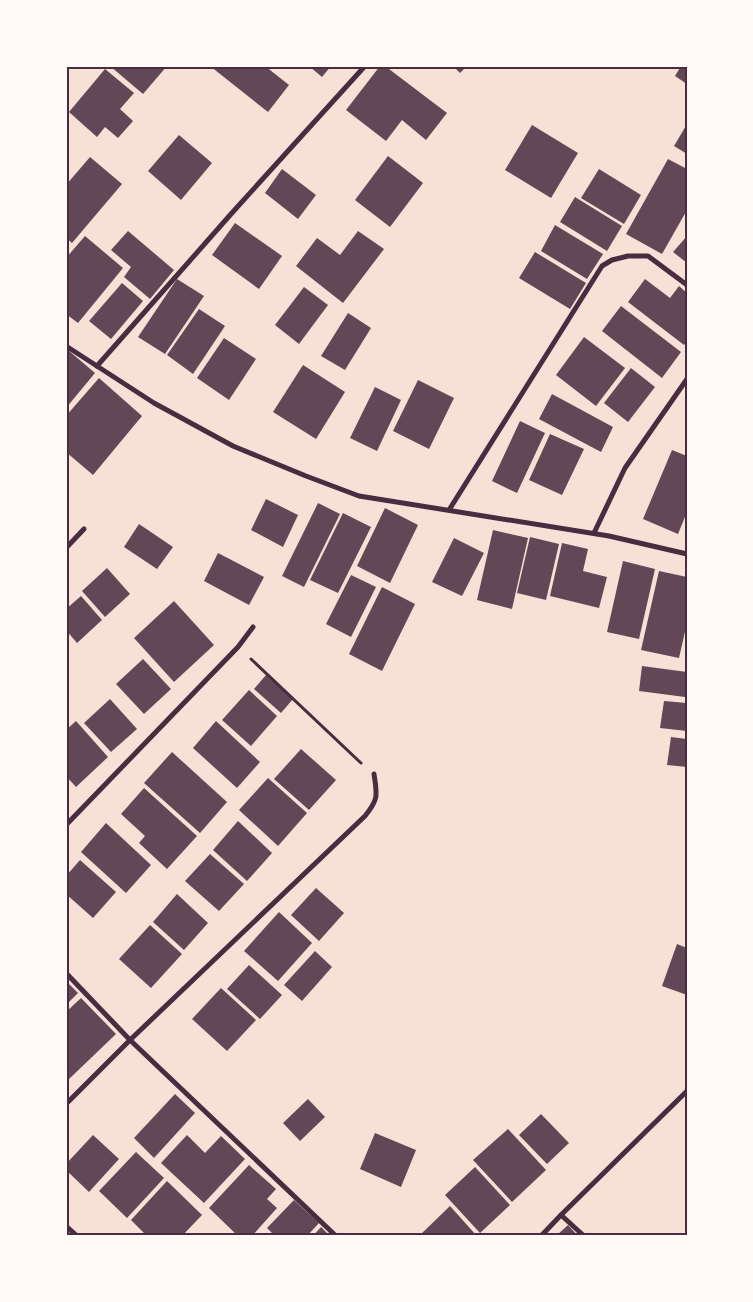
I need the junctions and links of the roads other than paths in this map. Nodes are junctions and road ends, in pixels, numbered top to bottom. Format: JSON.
{"nodes":[{"id":1,"x":365,"y":66,"type":"edge"},
{"id":2,"x":687,"y":285,"type":"edge"},
{"id":3,"x":66,"y":346,"type":"edge"},
{"id":4,"x":97,"y":366,"type":"junction"},
{"id":5,"x":687,"y":379,"type":"edge"},
{"id":6,"x":450,"y":510,"type":"junction"},
{"id":7,"x":84,"y":529,"type":"dead end"},
{"id":8,"x":594,"y":534,"type":"junction"},
{"id":9,"x":66,"y":548,"type":"edge"},
{"id":10,"x":687,"y":554,"type":"edge"},
{"id":11,"x":253,"y":626,"type":"dead end"},
{"id":12,"x":374,"y":774,"type":"road end"},
{"id":13,"x":66,"y":825,"type":"edge"},
{"id":14,"x":66,"y":973,"type":"edge"},
{"id":15,"x":130,"y":1040,"type":"junction"},
{"id":16,"x":687,"y":1092,"type":"edge"},
{"id":17,"x":66,"y":1104,"type":"edge"},
{"id":18,"x":561,"y":1216,"type":"junction"},
{"id":19,"x":66,"y":1226,"type":"edge"},
{"id":20,"x":77,"y":1236,"type":"edge"},
{"id":21,"x":336,"y":1236,"type":"edge"},
{"id":22,"x":540,"y":1236,"type":"edge"},
{"id":23,"x":584,"y":1236,"type":"edge"}],
"edges":[{"from":1,"to":4,"type":"street"},
{"from":2,"to":6,"type":"street"},
{"from":3,"to":4,"type":"street"},
{"from":4,"to":6,"type":"street"},
{"from":5,"to":8,"type":"street"},
{"from":6,"to":8,"type":"street"},
{"from":7,"to":9,"type":"street"},
{"from":8,"to":10,"type":"street"},
{"from":11,"to":13,"type":"street"},
{"from":12,"to":15,"type":"street"},
{"from":14,"to":15,"type":"street"},
{"from":15,"to":17,"type":"street"},
{"from":15,"to":21,"type":"street"},
{"from":16,"to":18,"type":"street"},
{"from":18,"to":22,"type":"street"},
{"from":18,"to":23,"type":"street"},
{"from":19,"to":20,"type":"street"}]}
